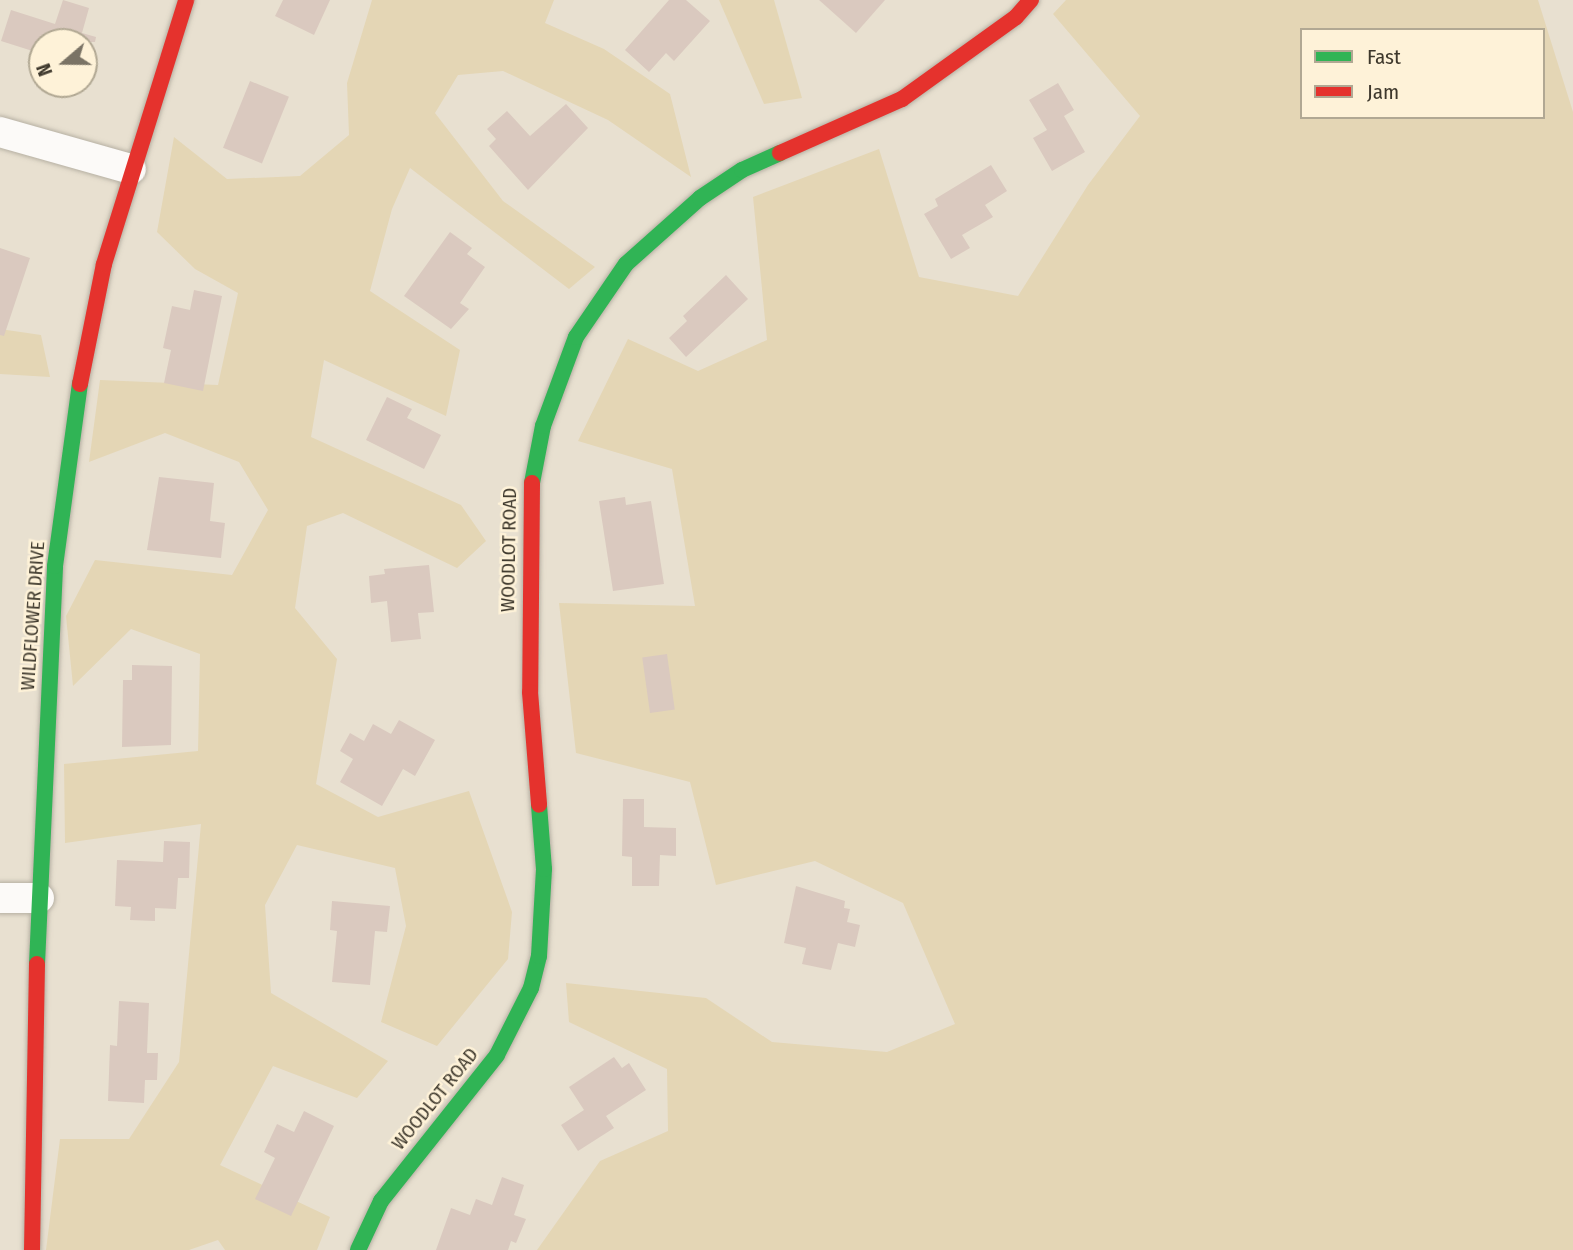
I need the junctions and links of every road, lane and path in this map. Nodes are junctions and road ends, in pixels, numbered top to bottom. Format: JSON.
{"nodes":[{"id":1,"x":186,"y":0,"type":"edge"},
{"id":2,"x":1031,"y":0,"type":"edge"},
{"id":3,"x":0,"y":132,"type":"edge"},
{"id":4,"x":131,"y":169,"type":"junction"},
{"id":5,"x":0,"y":898,"type":"edge"},
{"id":6,"x":38,"y":898,"type":"junction"},
{"id":7,"x":32,"y":1250,"type":"edge"},
{"id":8,"x":358,"y":1250,"type":"edge"}],
"edges":[{"from":1,"to":4,"type":"street","name":"WILDFLOWER DRIVE"},
{"from":2,"to":8,"type":"street","name":"WOODLOT ROAD"},
{"from":3,"to":4,"type":"street"},
{"from":4,"to":6,"type":"street","name":"WILDFLOWER DRIVE"},
{"from":5,"to":6,"type":"street"},
{"from":6,"to":7,"type":"street","name":"WILDFLOWER DRIVE"}]}
